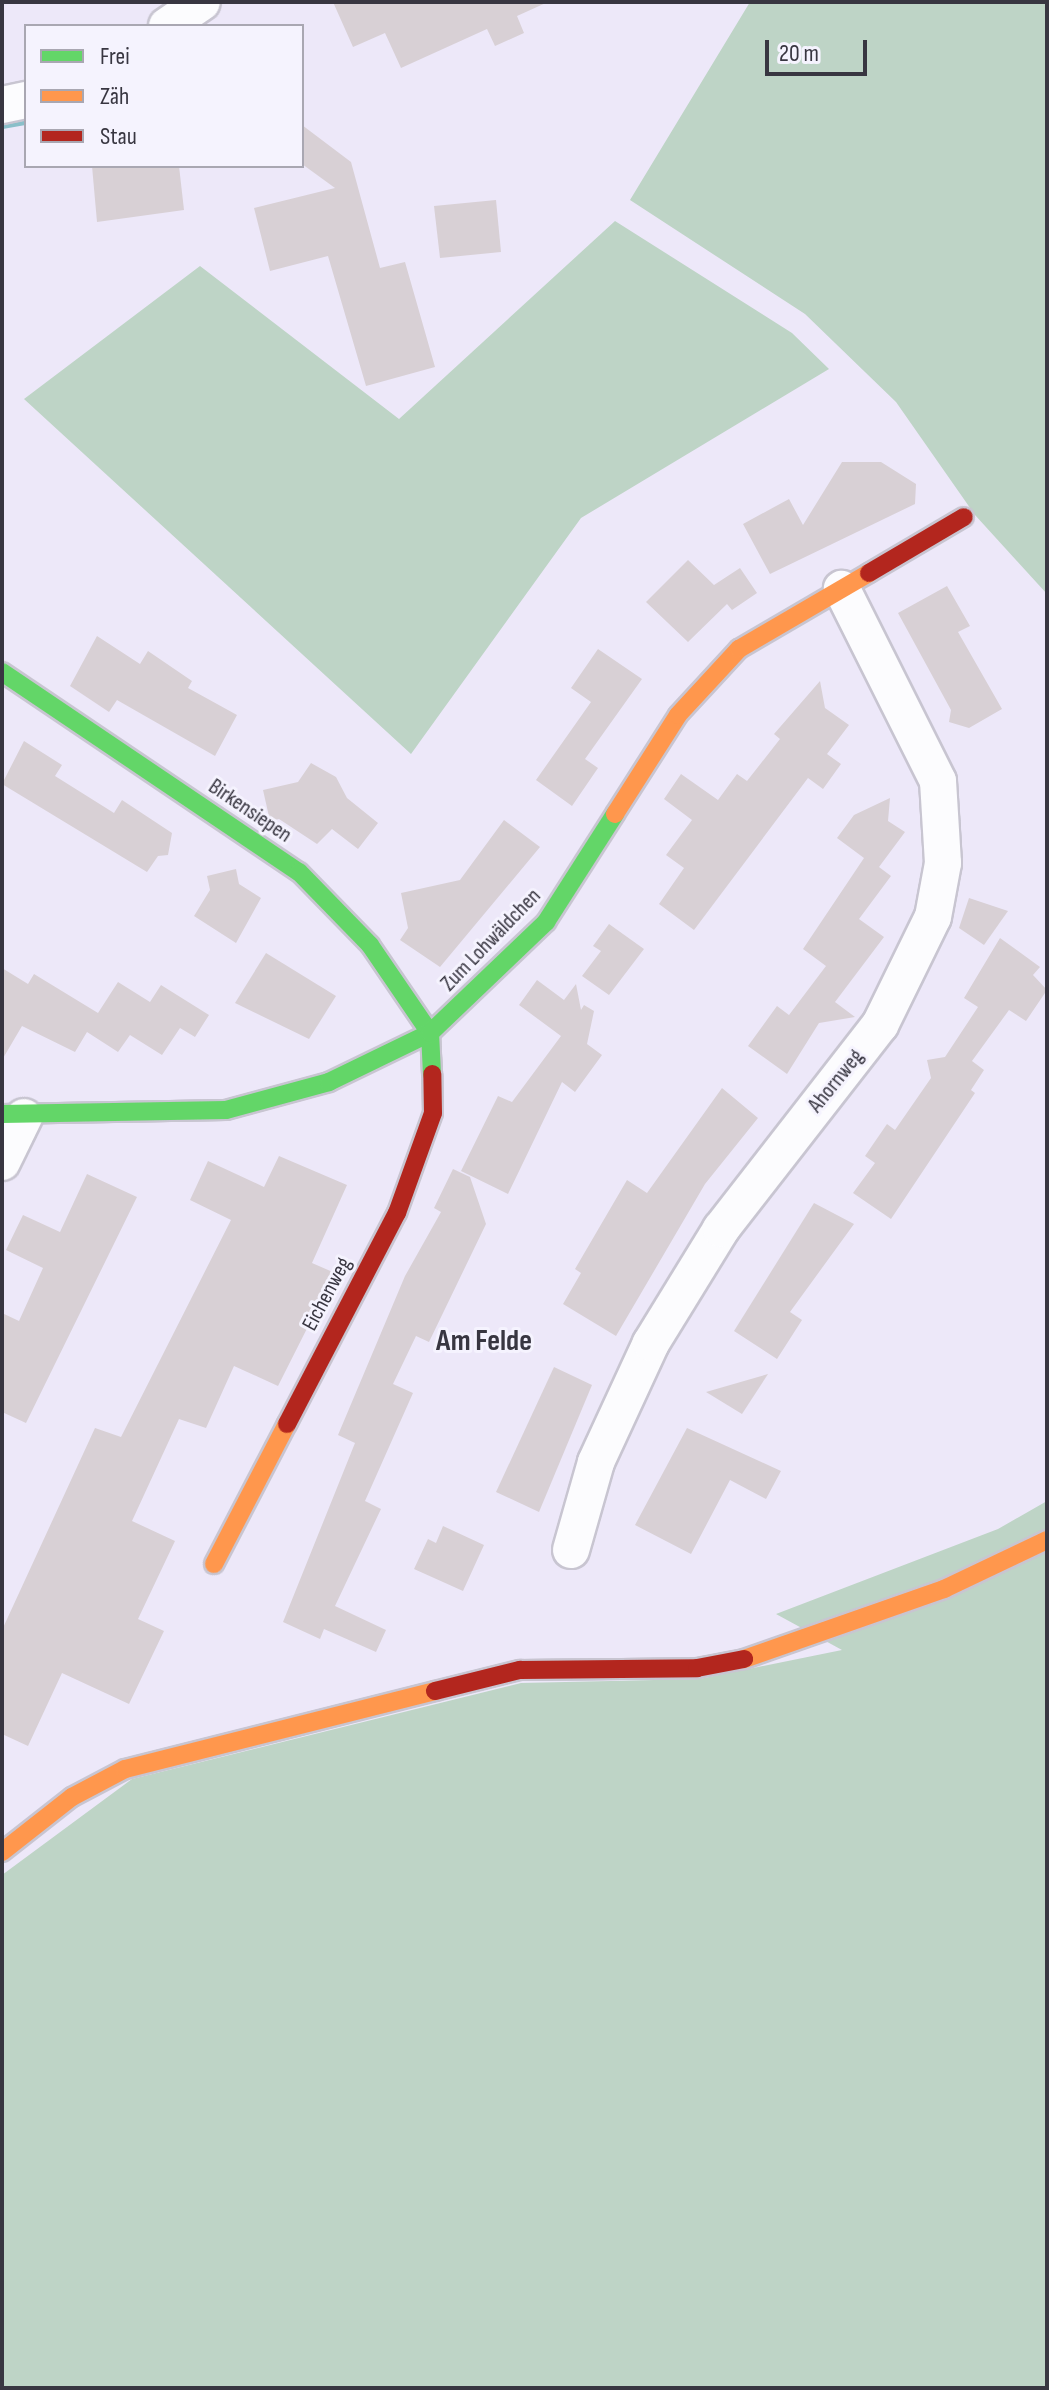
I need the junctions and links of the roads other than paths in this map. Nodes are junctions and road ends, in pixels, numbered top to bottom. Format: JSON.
{"nodes":[{"id":1,"x":202,"y":2,"type":"edge"},
{"id":2,"x":170,"y":24,"type":"edge"},
{"id":3,"x":24,"y":100,"type":"edge"},
{"id":4,"x":2,"y":105,"type":"edge"},
{"id":5,"x":964,"y":517,"type":"dead end"},
{"id":6,"x":842,"y":589,"type":"junction"},
{"id":7,"x":3,"y":671,"type":"edge"},
{"id":8,"x":430,"y":1033,"type":"junction"},
{"id":9,"x":13,"y":1116,"type":"edge"},
{"id":10,"x":2,"y":1162,"type":"edge"},
{"id":11,"x":1047,"y":1540,"type":"edge"},
{"id":12,"x":571,"y":1550,"type":"dead end"},
{"id":13,"x":214,"y":1564,"type":"dead end"},
{"id":14,"x":2,"y":1852,"type":"edge"}],
"edges":[{"from":1,"to":2,"type":"street"},
{"from":3,"to":4,"type":"street"},
{"from":5,"to":6,"type":"street","name":"Zum Lohwäldchen"},
{"from":6,"to":8,"type":"street","name":"Zum Lohwäldchen"},
{"from":6,"to":12,"type":"street","name":"Ahornweg"},
{"from":7,"to":8,"type":"street","name":"Birkensiepen"},
{"from":8,"to":9,"type":"street","name":"Zum Lohwäldchen"},
{"from":8,"to":13,"type":"street","name":"Eichenweg"},
{"from":9,"to":10,"type":"street"},
{"from":11,"to":14,"type":"street"}]}
